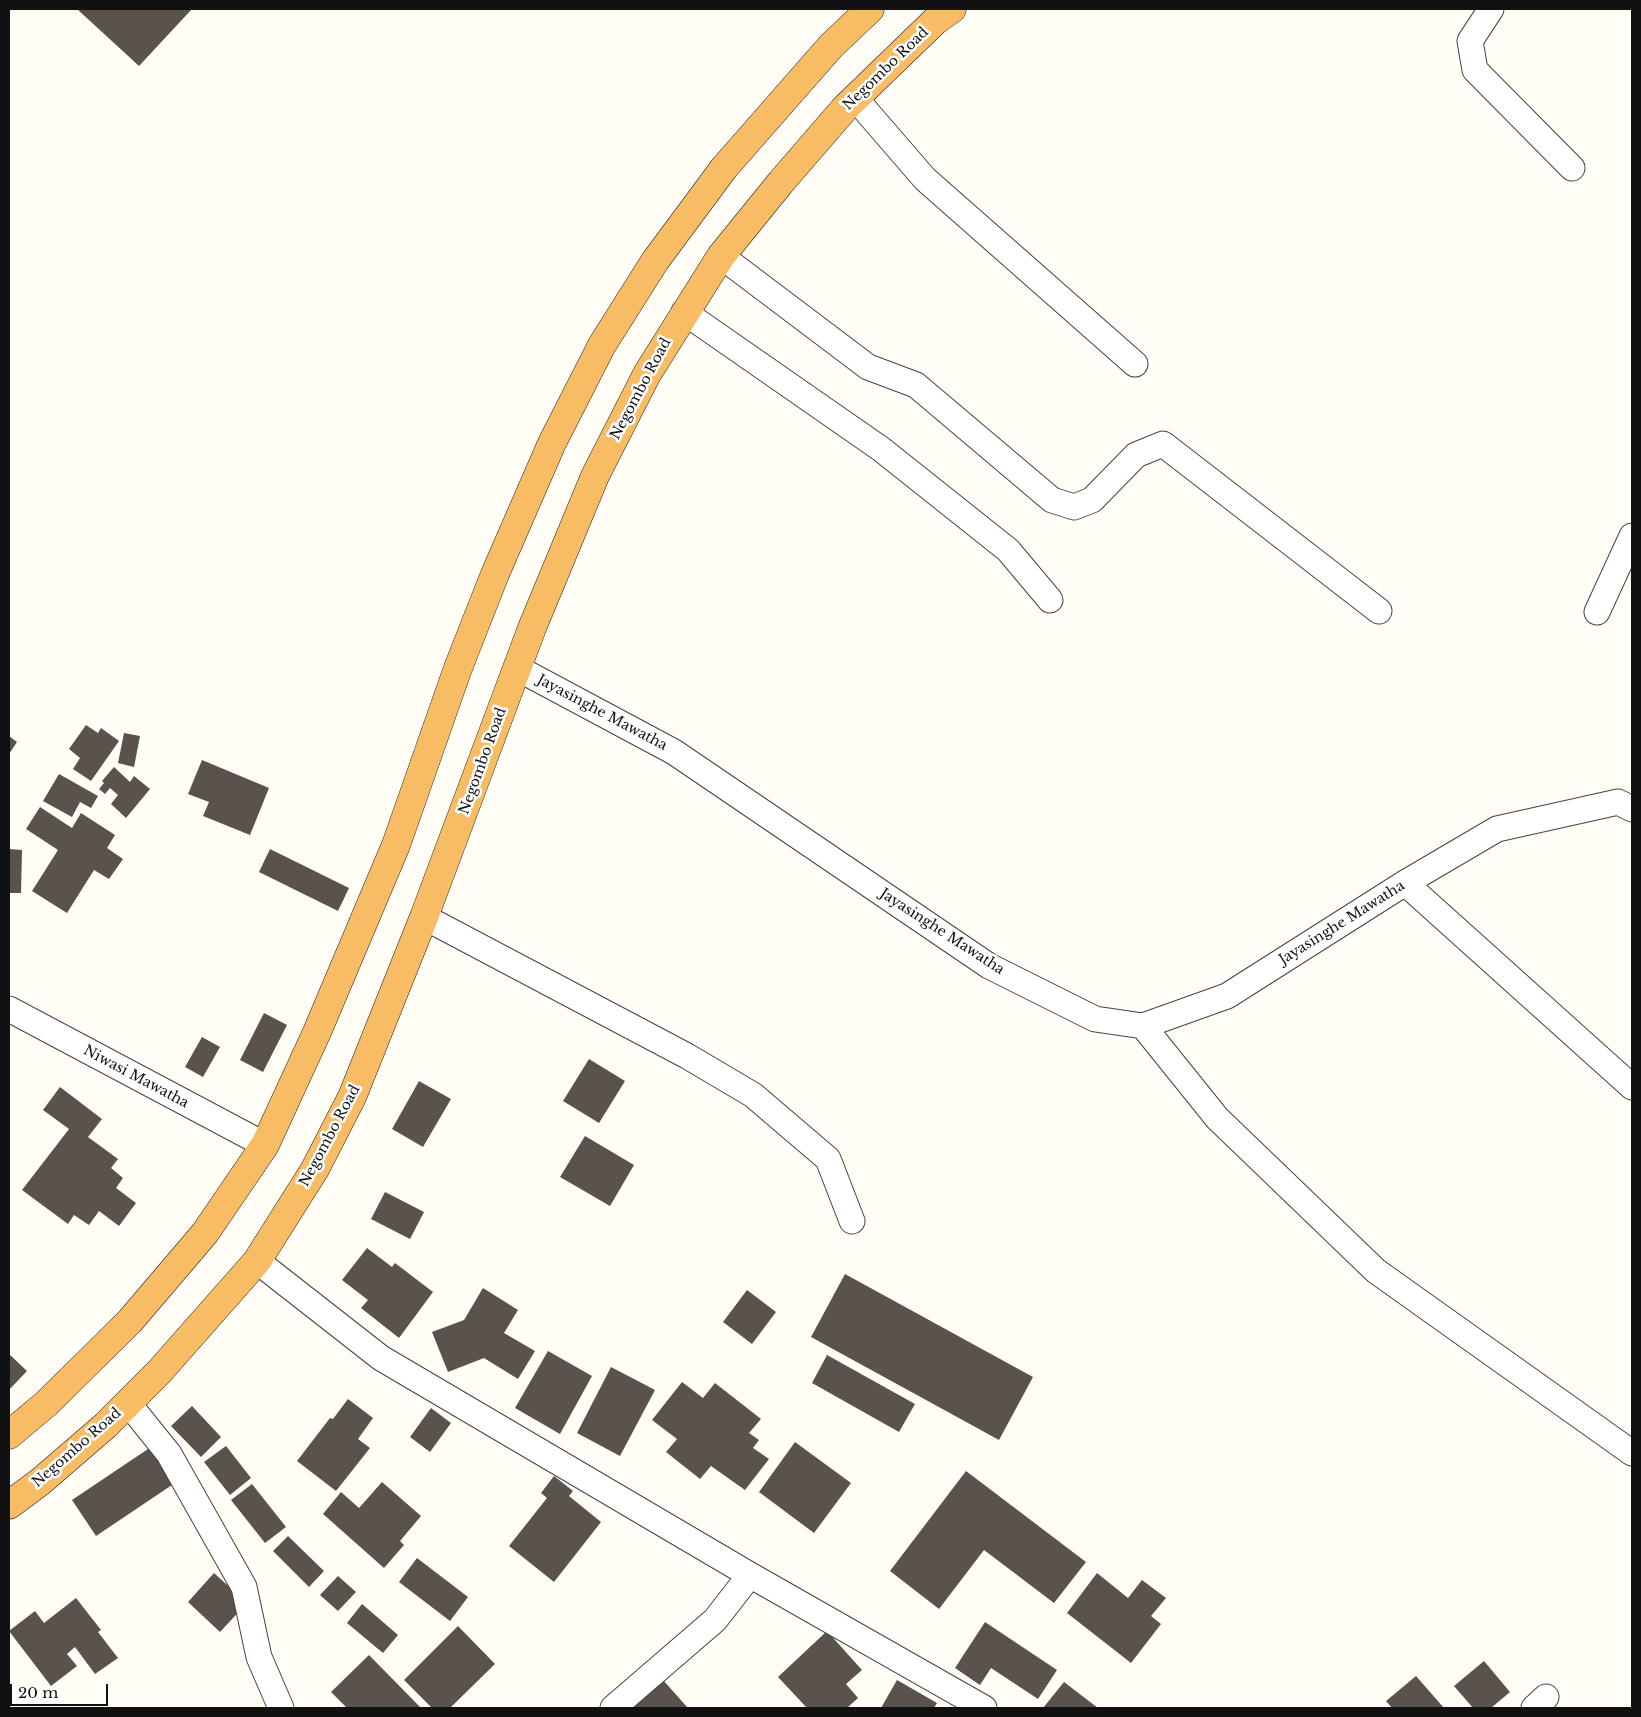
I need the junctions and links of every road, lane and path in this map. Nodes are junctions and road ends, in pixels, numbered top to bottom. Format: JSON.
{"nodes":[{"id":1,"x":870,"y":9,"type":"edge"},
{"id":2,"x":952,"y":9,"type":"edge"},
{"id":3,"x":1491,"y":9,"type":"edge"},
{"id":4,"x":855,"y":98,"type":"junction"},
{"id":5,"x":1572,"y":168,"type":"dead end"},
{"id":6,"x":721,"y":256,"type":"junction"},
{"id":7,"x":684,"y":312,"type":"junction"},
{"id":8,"x":1135,"y":364,"type":"dead end"},
{"id":9,"x":1632,"y":536,"type":"edge"},
{"id":10,"x":1050,"y":600,"type":"dead end"},
{"id":11,"x":1378,"y":611,"type":"dead end"},
{"id":12,"x":1597,"y":612,"type":"dead end"},
{"id":13,"x":517,"y":668,"type":"junction"},
{"id":14,"x":1632,"y":809,"type":"edge"},
{"id":15,"x":1405,"y":883,"type":"junction"},
{"id":16,"x":424,"y":917,"type":"junction"},
{"id":17,"x":9,"y":1009,"type":"edge"},
{"id":18,"x":1143,"y":1026,"type":"junction"},
{"id":19,"x":1632,"y":1087,"type":"edge"},
{"id":20,"x":265,"y":1145,"type":"junction"},
{"id":21,"x":852,"y":1221,"type":"dead end"},
{"id":22,"x":257,"y":1261,"type":"junction"},
{"id":23,"x":128,"y":1403,"type":"junction"},
{"id":24,"x":9,"y":1435,"type":"edge"},
{"id":25,"x":1632,"y":1453,"type":"edge"},
{"id":26,"x":9,"y":1505,"type":"edge"},
{"id":27,"x":750,"y":1575,"type":"junction"},
{"id":28,"x":281,"y":1708,"type":"edge"},
{"id":29,"x":613,"y":1708,"type":"edge"},
{"id":30,"x":984,"y":1708,"type":"edge"}],
"edges":[{"from":1,"to":20,"type":"highway"},
{"from":2,"to":4,"type":"highway","name":"Negombo Road"},
{"from":3,"to":5,"type":"street"},
{"from":4,"to":6,"type":"highway","name":"Negombo Road"},
{"from":4,"to":8,"type":"street"},
{"from":6,"to":7,"type":"highway","name":"Negombo Road"},
{"from":6,"to":11,"type":"street"},
{"from":7,"to":10,"type":"street"},
{"from":7,"to":13,"type":"highway","name":"Negombo Road"},
{"from":9,"to":12,"type":"street"},
{"from":13,"to":16,"type":"highway","name":"Negombo Road"},
{"from":13,"to":18,"type":"street","name":"Jayasinghe Mawatha"},
{"from":14,"to":15,"type":"street","name":"Jayasinghe Mawatha"},
{"from":15,"to":18,"type":"street","name":"Jayasinghe Mawatha"},
{"from":15,"to":19,"type":"street"},
{"from":16,"to":21,"type":"street"},
{"from":16,"to":22,"type":"highway","name":"Negombo Road"},
{"from":17,"to":20,"type":"street","name":"Niwasi Mawatha"},
{"from":18,"to":25,"type":"street"},
{"from":20,"to":24,"type":"highway"},
{"from":22,"to":23,"type":"highway","name":"Negombo Road"},
{"from":22,"to":27,"type":"street"},
{"from":23,"to":26,"type":"highway","name":"Negombo Road"},
{"from":23,"to":28,"type":"street"},
{"from":27,"to":29,"type":"street"},
{"from":27,"to":30,"type":"street"}]}
